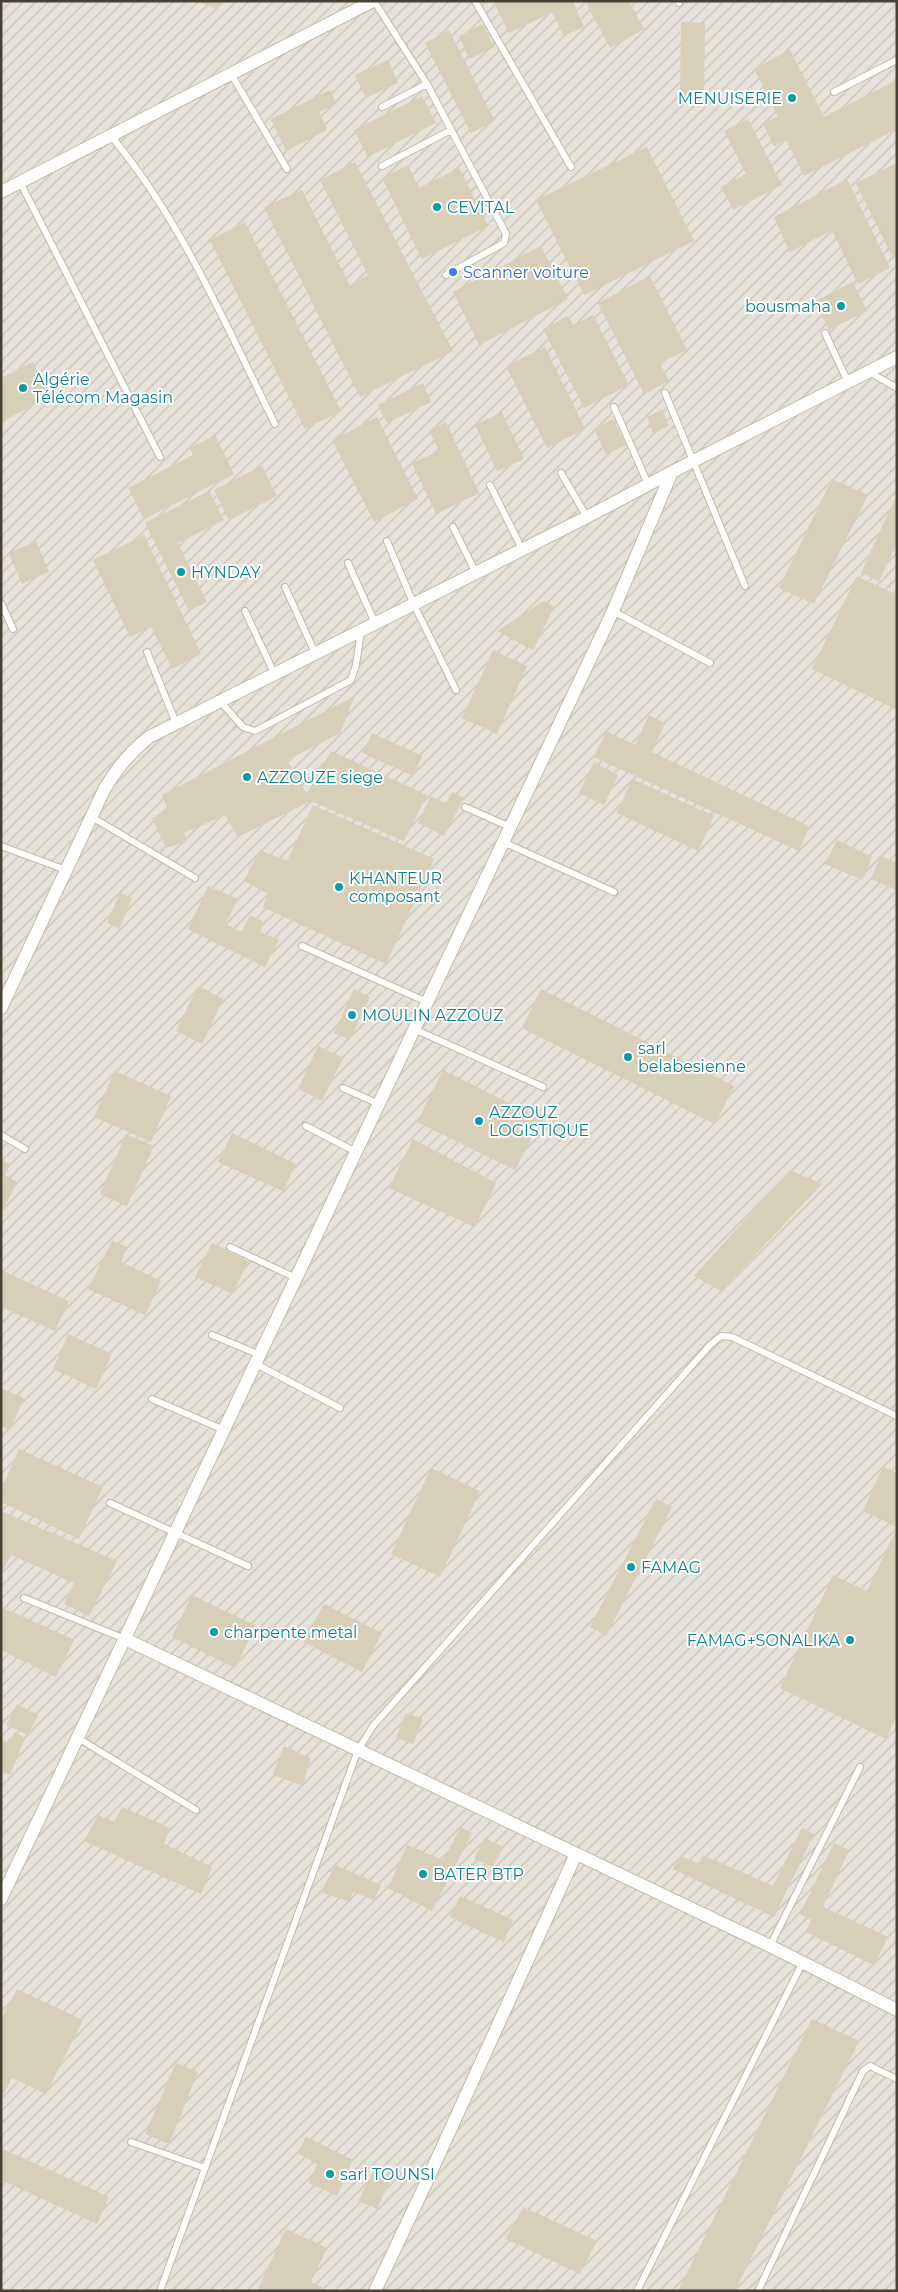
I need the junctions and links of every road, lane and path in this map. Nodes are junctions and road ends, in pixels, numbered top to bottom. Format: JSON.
{"nodes":[{"id":1,"x":374,"y":1,"type":"edge"},
{"id":2,"x":475,"y":1,"type":"edge"},
{"id":3,"x":897,"y":60,"type":"edge"},
{"id":4,"x":232,"y":74,"type":"junction"},
{"id":5,"x":427,"y":84,"type":"junction"},
{"id":6,"x":834,"y":92,"type":"dead end"},
{"id":7,"x":382,"y":107,"type":"dead end"},
{"id":8,"x":451,"y":130,"type":"junction"},
{"id":9,"x":111,"y":136,"type":"junction"},
{"id":10,"x":382,"y":166,"type":"dead end"},
{"id":11,"x":571,"y":167,"type":"dead end"},
{"id":12,"x":287,"y":169,"type":"dead end"},
{"id":13,"x":20,"y":182,"type":"junction"},
{"id":14,"x":1,"y":192,"type":"edge"},
{"id":15,"x":446,"y":275,"type":"dead end"},
{"id":16,"x":825,"y":333,"type":"dead end"},
{"id":17,"x":897,"y":357,"type":"edge"},
{"id":18,"x":869,"y":372,"type":"junction"},
{"id":19,"x":848,"y":382,"type":"junction"},
{"id":20,"x":897,"y":388,"type":"edge"},
{"id":21,"x":665,"y":393,"type":"dead end"},
{"id":22,"x":614,"y":407,"type":"dead end"},
{"id":23,"x":275,"y":424,"type":"dead end"},
{"id":24,"x":160,"y":456,"type":"dead end"},
{"id":25,"x":693,"y":461,"type":"junction"},
{"id":26,"x":672,"y":472,"type":"junction"},
{"id":27,"x":561,"y":473,"type":"dead end"},
{"id":28,"x":648,"y":484,"type":"junction"},
{"id":29,"x":490,"y":485,"type":"dead end"},
{"id":30,"x":587,"y":517,"type":"junction"},
{"id":31,"x":452,"y":527,"type":"dead end"},
{"id":32,"x":387,"y":541,"type":"dead end"},
{"id":33,"x":522,"y":549,"type":"junction"},
{"id":34,"x":348,"y":563,"type":"dead end"},
{"id":35,"x":476,"y":573,"type":"junction"},
{"id":36,"x":745,"y":586,"type":"dead end"},
{"id":37,"x":284,"y":587,"type":"dead end"},
{"id":38,"x":1,"y":603,"type":"edge"},
{"id":39,"x":414,"y":605,"type":"junction"},
{"id":40,"x":245,"y":611,"type":"dead end"},
{"id":41,"x":613,"y":611,"type":"junction"},
{"id":42,"x":375,"y":623,"type":"junction"},
{"id":43,"x":361,"y":629,"type":"junction"},
{"id":44,"x":13,"y":630,"type":"dead end"},
{"id":45,"x":147,"y":652,"type":"dead end"},
{"id":46,"x":315,"y":653,"type":"junction"},
{"id":47,"x":710,"y":662,"type":"dead end"},
{"id":48,"x":274,"y":674,"type":"junction"},
{"id":49,"x":456,"y":690,"type":"dead end"},
{"id":50,"x":220,"y":701,"type":"junction"},
{"id":51,"x":176,"y":723,"type":"junction"},
{"id":52,"x":465,"y":807,"type":"dead end"},
{"id":53,"x":90,"y":816,"type":"junction"},
{"id":54,"x":510,"y":827,"type":"junction"},
{"id":55,"x":503,"y":842,"type":"junction"},
{"id":56,"x":1,"y":846,"type":"edge"},
{"id":57,"x":66,"y":870,"type":"junction"},
{"id":58,"x":195,"y":878,"type":"dead end"},
{"id":59,"x":614,"y":892,"type":"dead end"},
{"id":60,"x":302,"y":946,"type":"dead end"},
{"id":61,"x":427,"y":1002,"type":"junction"},
{"id":62,"x":1,"y":1008,"type":"edge"},
{"id":63,"x":414,"y":1029,"type":"junction"},
{"id":64,"x":543,"y":1087,"type":"dead end"},
{"id":65,"x":343,"y":1088,"type":"dead end"},
{"id":66,"x":379,"y":1104,"type":"junction"},
{"id":67,"x":306,"y":1126,"type":"dead end"},
{"id":68,"x":1,"y":1135,"type":"edge"},
{"id":69,"x":25,"y":1149,"type":"dead end"},
{"id":70,"x":356,"y":1152,"type":"junction"},
{"id":71,"x":230,"y":1247,"type":"dead end"},
{"id":72,"x":296,"y":1278,"type":"junction"},
{"id":73,"x":212,"y":1335,"type":"dead end"},
{"id":74,"x":258,"y":1359,"type":"junction"},
{"id":75,"x":152,"y":1399,"type":"dead end"},
{"id":76,"x":340,"y":1408,"type":"dead end"},
{"id":77,"x":897,"y":1416,"type":"edge"},
{"id":78,"x":224,"y":1430,"type":"junction"},
{"id":79,"x":110,"y":1503,"type":"dead end"},
{"id":80,"x":176,"y":1532,"type":"junction"},
{"id":81,"x":248,"y":1566,"type":"dead end"},
{"id":82,"x":24,"y":1598,"type":"dead end"},
{"id":83,"x":125,"y":1639,"type":"junction"},
{"id":84,"x":78,"y":1738,"type":"junction"},
{"id":85,"x":358,"y":1750,"type":"junction"},
{"id":86,"x":860,"y":1767,"type":"dead end"},
{"id":87,"x":196,"y":1810,"type":"dead end"},
{"id":88,"x":576,"y":1854,"type":"junction"},
{"id":89,"x":1,"y":1899,"type":"edge"},
{"id":90,"x":770,"y":1946,"type":"junction"},
{"id":91,"x":802,"y":1962,"type":"junction"},
{"id":92,"x":897,"y":2010,"type":"edge"},
{"id":93,"x":897,"y":2079,"type":"edge"},
{"id":94,"x":131,"y":2142,"type":"dead end"},
{"id":95,"x":205,"y":2168,"type":"junction"},
{"id":96,"x":160,"y":2291,"type":"edge"},
{"id":97,"x":375,"y":2291,"type":"edge"},
{"id":98,"x":637,"y":2291,"type":"edge"},
{"id":99,"x":758,"y":2291,"type":"edge"}],
"edges":[{"from":1,"to":4,"type":"street"},
{"from":1,"to":5,"type":"lane"},
{"from":2,"to":11,"type":"lane"},
{"from":3,"to":6,"type":"lane"},
{"from":4,"to":9,"type":"street"},
{"from":4,"to":12,"type":"lane"},
{"from":5,"to":7,"type":"lane"},
{"from":5,"to":8,"type":"lane"},
{"from":8,"to":10,"type":"lane"},
{"from":8,"to":15,"type":"lane"},
{"from":9,"to":13,"type":"street"},
{"from":9,"to":23,"type":"lane"},
{"from":13,"to":14,"type":"street"},
{"from":13,"to":24,"type":"lane"},
{"from":16,"to":19,"type":"lane"},
{"from":17,"to":18,"type":"street"},
{"from":18,"to":19,"type":"street"},
{"from":18,"to":20,"type":"lane"},
{"from":19,"to":25,"type":"street"},
{"from":21,"to":25,"type":"lane"},
{"from":22,"to":28,"type":"lane"},
{"from":25,"to":26,"type":"street"},
{"from":25,"to":36,"type":"lane"},
{"from":26,"to":28,"type":"street"},
{"from":26,"to":41,"type":"street"},
{"from":27,"to":30,"type":"lane"},
{"from":28,"to":30,"type":"street"},
{"from":29,"to":33,"type":"lane"},
{"from":30,"to":33,"type":"street"},
{"from":31,"to":35,"type":"lane"},
{"from":32,"to":39,"type":"lane"},
{"from":33,"to":35,"type":"street"},
{"from":34,"to":42,"type":"lane"},
{"from":35,"to":39,"type":"street"},
{"from":37,"to":46,"type":"lane"},
{"from":38,"to":44,"type":"lane"},
{"from":39,"to":42,"type":"street"},
{"from":39,"to":49,"type":"lane"},
{"from":40,"to":48,"type":"lane"},
{"from":41,"to":47,"type":"lane"},
{"from":41,"to":54,"type":"street"},
{"from":42,"to":43,"type":"street"},
{"from":43,"to":46,"type":"street"},
{"from":43,"to":50,"type":"lane"},
{"from":45,"to":51,"type":"lane"},
{"from":46,"to":48,"type":"street"},
{"from":48,"to":50,"type":"street"},
{"from":50,"to":51,"type":"street"},
{"from":51,"to":53,"type":"street"},
{"from":52,"to":54,"type":"lane"},
{"from":53,"to":57,"type":"street"},
{"from":53,"to":58,"type":"lane"},
{"from":54,"to":55,"type":"street"},
{"from":55,"to":59,"type":"lane"},
{"from":55,"to":61,"type":"street"},
{"from":56,"to":57,"type":"lane"},
{"from":57,"to":62,"type":"street"},
{"from":60,"to":61,"type":"lane"},
{"from":61,"to":63,"type":"street"},
{"from":63,"to":64,"type":"lane"},
{"from":63,"to":66,"type":"street"},
{"from":65,"to":66,"type":"lane"},
{"from":66,"to":70,"type":"street"},
{"from":67,"to":70,"type":"lane"},
{"from":68,"to":69,"type":"lane"},
{"from":70,"to":72,"type":"street"},
{"from":71,"to":72,"type":"lane"},
{"from":72,"to":74,"type":"street"},
{"from":73,"to":74,"type":"lane"},
{"from":74,"to":76,"type":"lane"},
{"from":74,"to":78,"type":"street"},
{"from":75,"to":78,"type":"lane"},
{"from":77,"to":85,"type":"lane"},
{"from":78,"to":80,"type":"street"},
{"from":79,"to":80,"type":"lane"},
{"from":80,"to":81,"type":"lane"},
{"from":80,"to":83,"type":"street"},
{"from":82,"to":83,"type":"lane"},
{"from":83,"to":84,"type":"street"},
{"from":83,"to":85,"type":"street"},
{"from":84,"to":87,"type":"lane"},
{"from":84,"to":89,"type":"street"},
{"from":85,"to":88,"type":"street"},
{"from":85,"to":95,"type":"lane"},
{"from":86,"to":90,"type":"lane"},
{"from":88,"to":90,"type":"street"},
{"from":88,"to":97,"type":"street"},
{"from":90,"to":91,"type":"street"},
{"from":91,"to":92,"type":"street"},
{"from":91,"to":98,"type":"lane"},
{"from":93,"to":99,"type":"lane"},
{"from":94,"to":95,"type":"lane"},
{"from":95,"to":96,"type":"lane"}]}
